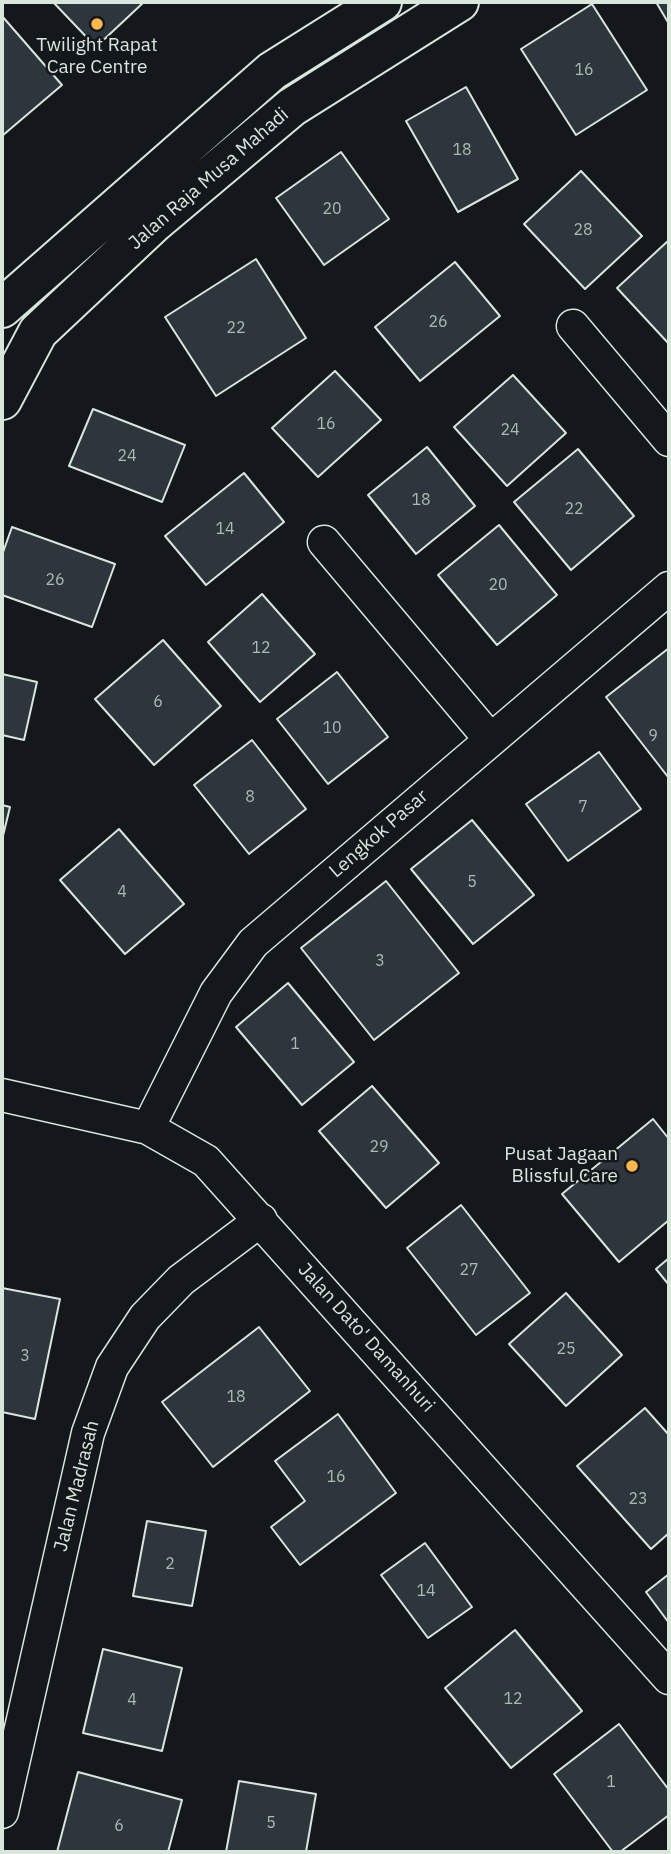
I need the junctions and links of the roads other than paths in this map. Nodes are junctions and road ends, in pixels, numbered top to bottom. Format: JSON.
{"nodes":[{"id":1,"x":382,"y":2,"type":"edge"},
{"id":2,"x":460,"y":2,"type":"edge"},
{"id":3,"x":2,"y":308,"type":"edge"},
{"id":4,"x":573,"y":326,"type":"dead end"},
{"id":5,"x":2,"y":400,"type":"edge"},
{"id":6,"x":669,"y":440,"type":"edge"},
{"id":7,"x":324,"y":542,"type":"dead end"},
{"id":8,"x":669,"y":588,"type":"edge"},
{"id":9,"x":490,"y":738,"type":"junction"},
{"id":10,"x":2,"y":1095,"type":"edge"},
{"id":11,"x":148,"y":1128,"type":"junction"},
{"id":12,"x":261,"y":1220,"type":"junction"},
{"id":13,"x":669,"y":1678,"type":"edge"},
{"id":14,"x":2,"y":1812,"type":"edge"}],
"edges":[{"from":1,"to":3,"type":"main road","name":"Jalan Raja Musa Mahadi"},
{"from":2,"to":5,"type":"main road","name":"Jalan Raja Musa Mahadi"},
{"from":4,"to":6,"type":"street"},
{"from":7,"to":9,"type":"street"},
{"from":8,"to":9,"type":"street","name":"Lengkok Pasar"},
{"from":9,"to":11,"type":"street","name":"Lengkok Pasar"},
{"from":10,"to":11,"type":"street","name":"Jalan Dato' Damanhuri"},
{"from":11,"to":12,"type":"street","name":"Jalan Dato' Damanhuri"},
{"from":12,"to":13,"type":"street","name":"Jalan Dato' Damanhuri"},
{"from":12,"to":14,"type":"street","name":"Jalan Madrasah"}]}
